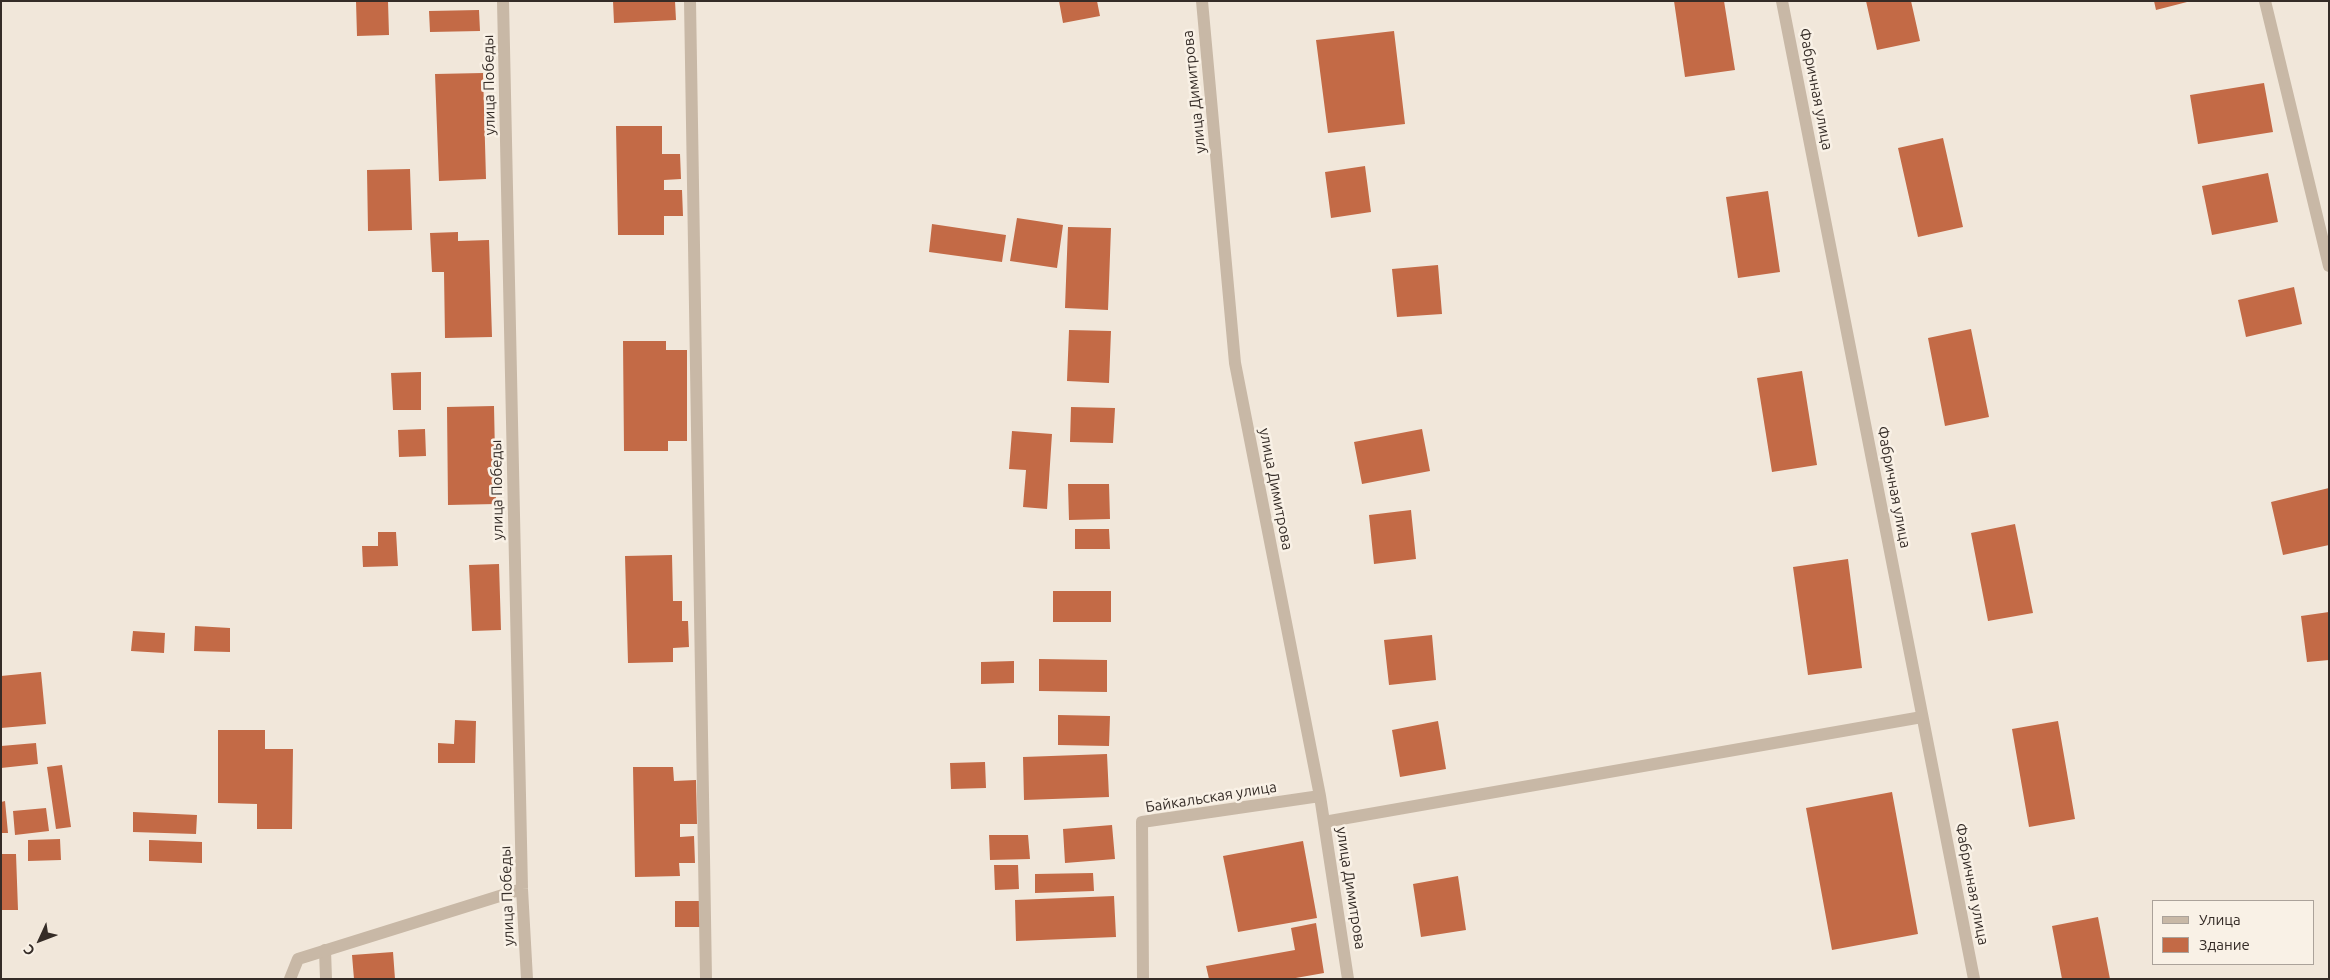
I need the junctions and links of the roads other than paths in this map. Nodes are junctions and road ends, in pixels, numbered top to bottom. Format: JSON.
{"nodes":[{"id":1,"x":503,"y":1,"type":"edge"},
{"id":2,"x":690,"y":1,"type":"edge"},
{"id":3,"x":1202,"y":1,"type":"edge"},
{"id":4,"x":1782,"y":1,"type":"edge"},
{"id":5,"x":2265,"y":1,"type":"edge"},
{"id":6,"x":2329,"y":266,"type":"edge"},
{"id":7,"x":1922,"y":717,"type":"junction"},
{"id":8,"x":1320,"y":796,"type":"junction"},
{"id":9,"x":1324,"y":822,"type":"junction"},
{"id":10,"x":522,"y":888,"type":"junction"},
{"id":11,"x":325,"y":950,"type":"junction"},
{"id":12,"x":290,"y":979,"type":"edge"},
{"id":13,"x":326,"y":979,"type":"edge"},
{"id":14,"x":527,"y":979,"type":"edge"},
{"id":15,"x":706,"y":979,"type":"edge"},
{"id":16,"x":1143,"y":979,"type":"edge"},
{"id":17,"x":1348,"y":979,"type":"edge"},
{"id":18,"x":1974,"y":979,"type":"edge"}],
"edges":[{"from":1,"to":10,"type":"street","name":"улица Победы"},
{"from":2,"to":15,"type":"street"},
{"from":3,"to":8,"type":"street","name":"улица Димитрова"},
{"from":4,"to":7,"type":"street","name":"Фабричная улица"},
{"from":5,"to":6,"type":"street"},
{"from":7,"to":9,"type":"street"},
{"from":7,"to":18,"type":"street","name":"Фабричная улица"},
{"from":8,"to":9,"type":"street","name":"улица Димитрова"},
{"from":8,"to":16,"type":"street","name":"Байкальская улица"},
{"from":9,"to":17,"type":"street","name":"улица Димитрова"},
{"from":10,"to":11,"type":"street"},
{"from":10,"to":14,"type":"street","name":"улица Победы"},
{"from":11,"to":12,"type":"street"},
{"from":11,"to":13,"type":"street"}]}
